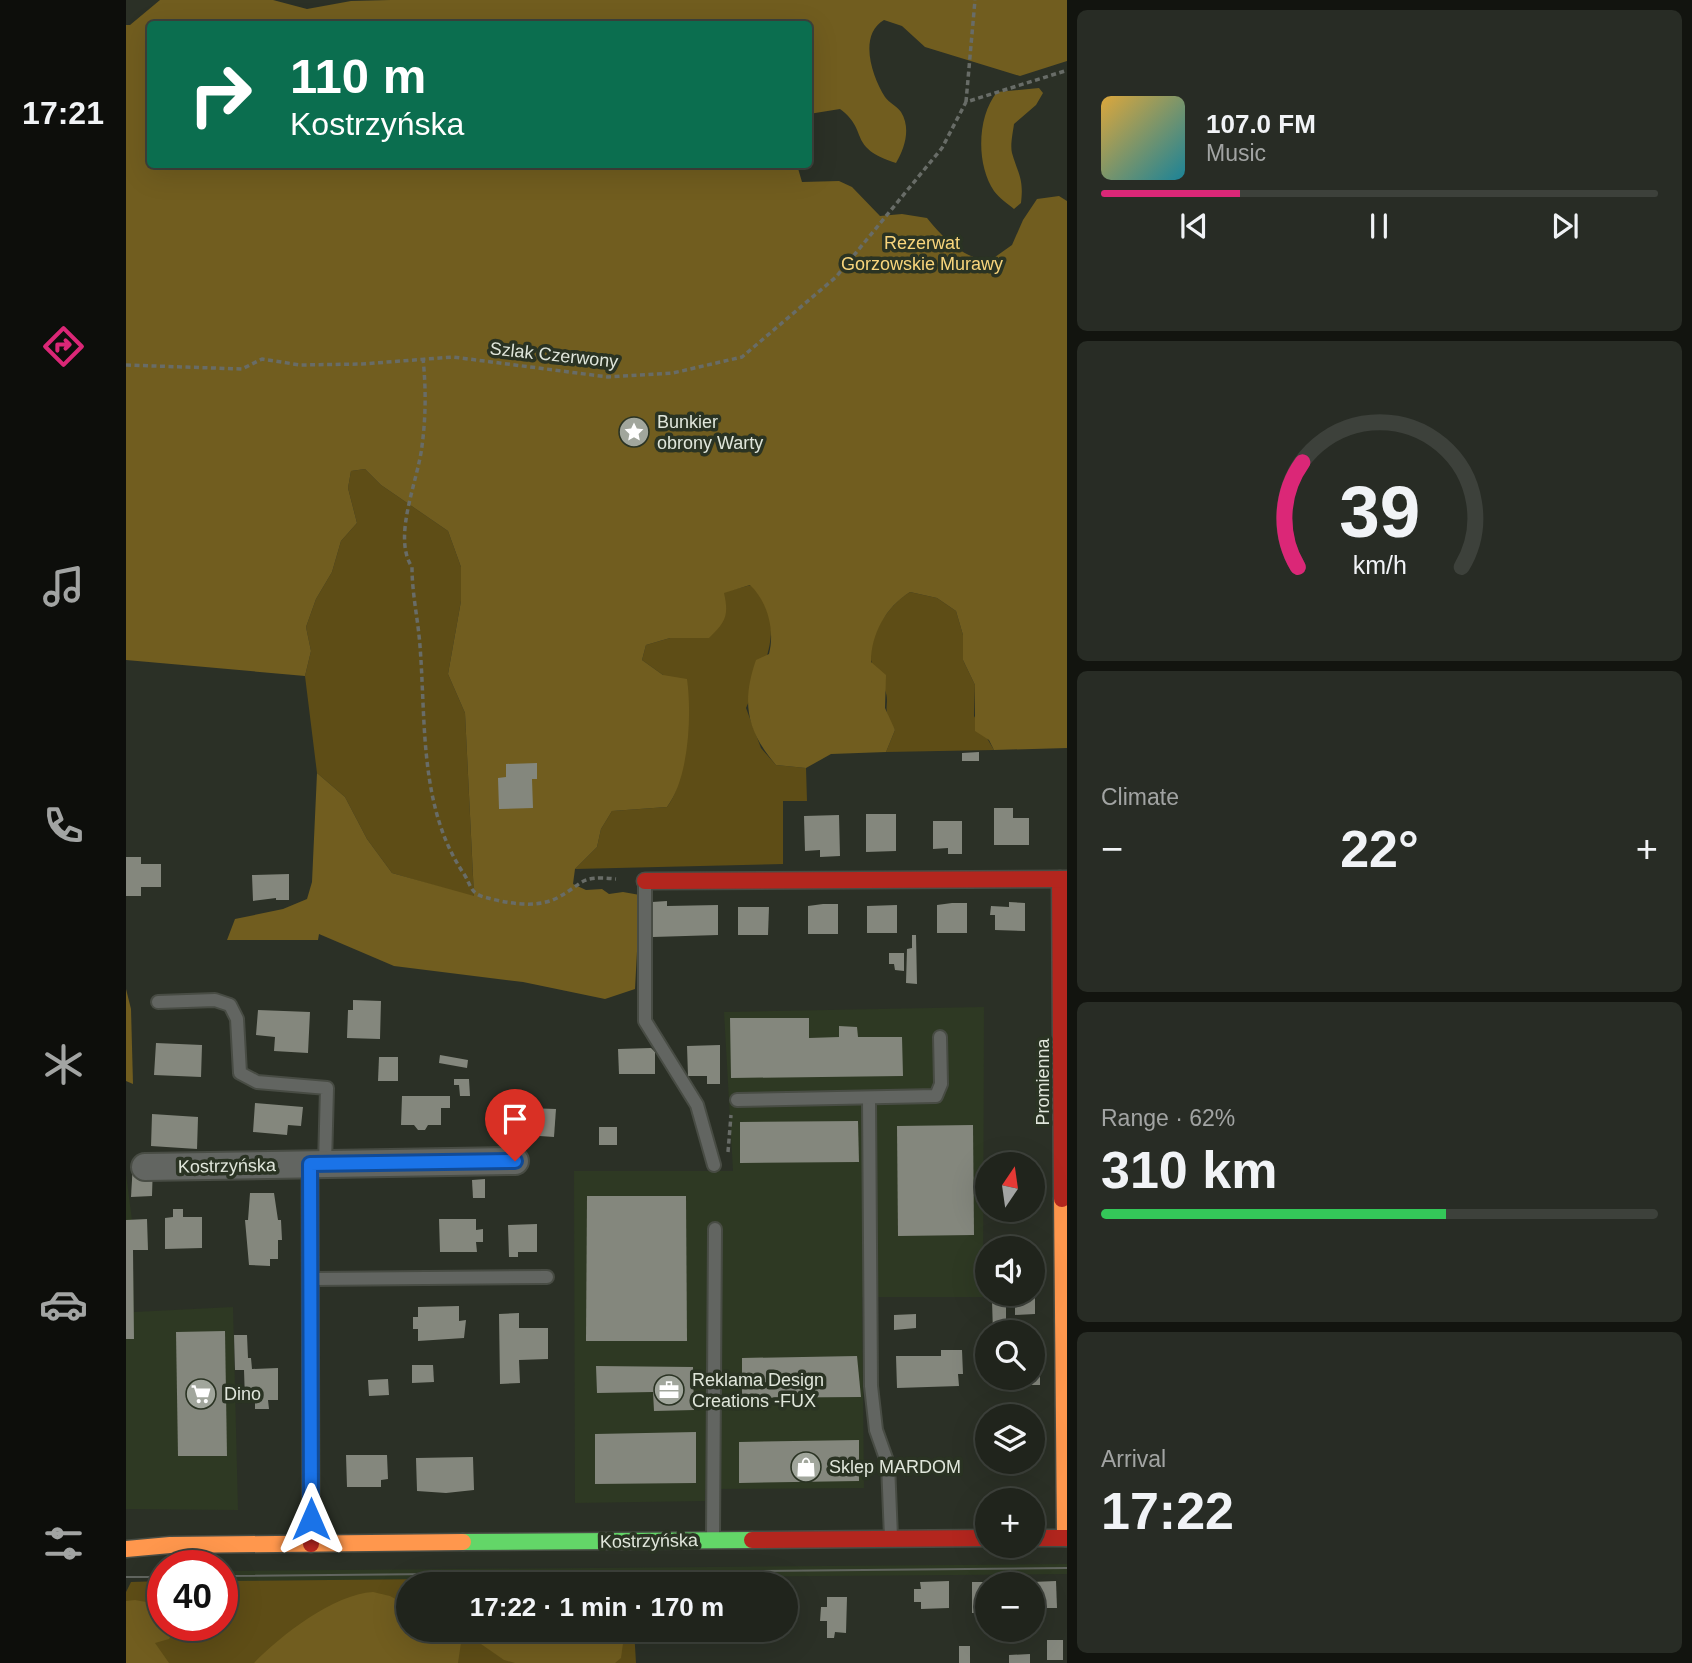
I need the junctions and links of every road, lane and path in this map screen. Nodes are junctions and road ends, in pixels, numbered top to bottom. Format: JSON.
{"nodes":[{"id":1,"x":975,"y":0,"type":"edge"},
{"id":2,"x":1067,"y":70,"type":"edge"},
{"id":3,"x":966,"y":102,"type":"junction"},
{"id":4,"x":423,"y":358,"type":"junction"},
{"id":5,"x":126,"y":365,"type":"edge"},
{"id":6,"x":1064,"y":879,"type":"edge"},
{"id":7,"x":645,"y":881,"type":"junction"},
{"id":8,"x":158,"y":1002,"type":"dead end"},
{"id":9,"x":940,"y":1037,"type":"dead end"},
{"id":10,"x":869,"y":1099,"type":"junction"},
{"id":11,"x":737,"y":1100,"type":"joint"},
{"id":12,"x":515,"y":1161,"type":"dead end"},
{"id":13,"x":317,"y":1164,"type":"junction"},
{"id":14,"x":714,"y":1166,"type":"joint"},
{"id":15,"x":145,"y":1167,"type":"dead end"},
{"id":16,"x":715,"y":1229,"type":"dead end"},
{"id":17,"x":547,"y":1277,"type":"dead end"},
{"id":18,"x":311,"y":1279,"type":"junction"},
{"id":19,"x":975,"y":1538,"type":"edge"},
{"id":20,"x":1045,"y":1538,"type":"edge"},
{"id":21,"x":1066,"y":1538,"type":"edge"},
{"id":22,"x":891,"y":1539,"type":"junction"},
{"id":23,"x":713,"y":1540,"type":"junction"},
{"id":24,"x":126,"y":1542,"type":"edge"},
{"id":25,"x":311,"y":1544,"type":"junction"},
{"id":26,"x":163,"y":1545,"type":"junction"},
{"id":27,"x":126,"y":1549,"type":"edge"}],
"edges":[{"from":1,"to":3,"type":"path"},
{"from":2,"to":3,"type":"path"},
{"from":3,"to":4,"type":"path","name":"Szlak Czerwony"},
{"from":4,"to":5,"type":"path","name":"Szlak Czerwony"},
{"from":4,"to":7,"type":"path"},
{"from":6,"to":7,"type":"street","name":"Promienna"},
{"from":6,"to":21,"type":"street","name":"Promienna"},
{"from":7,"to":14,"type":"lane"},
{"from":8,"to":13,"type":"lane"},
{"from":9,"to":10,"type":"lane"},
{"from":10,"to":11,"type":"lane"},
{"from":10,"to":22,"type":"lane"},
{"from":11,"to":14,"type":"path"},
{"from":12,"to":13,"type":"street","name":"Kostrzyńska"},
{"from":13,"to":15,"type":"street","name":"Kostrzyńska"},
{"from":13,"to":18,"type":"street"},
{"from":16,"to":23,"type":"lane"},
{"from":17,"to":18,"type":"lane"},
{"from":18,"to":25,"type":"street"},
{"from":19,"to":22,"type":"street","name":"Kostrzyńska"},
{"from":20,"to":21,"type":"street"},
{"from":22,"to":23,"type":"street","name":"Kostrzyńska"},
{"from":23,"to":25,"type":"street","name":"Kostrzyńska"},
{"from":24,"to":26,"type":"street","name":"Kostrzyńska"},
{"from":25,"to":26,"type":"street","name":"Kostrzyńska"},
{"from":26,"to":27,"type":"street","name":"Kostrzyńska"}]}
